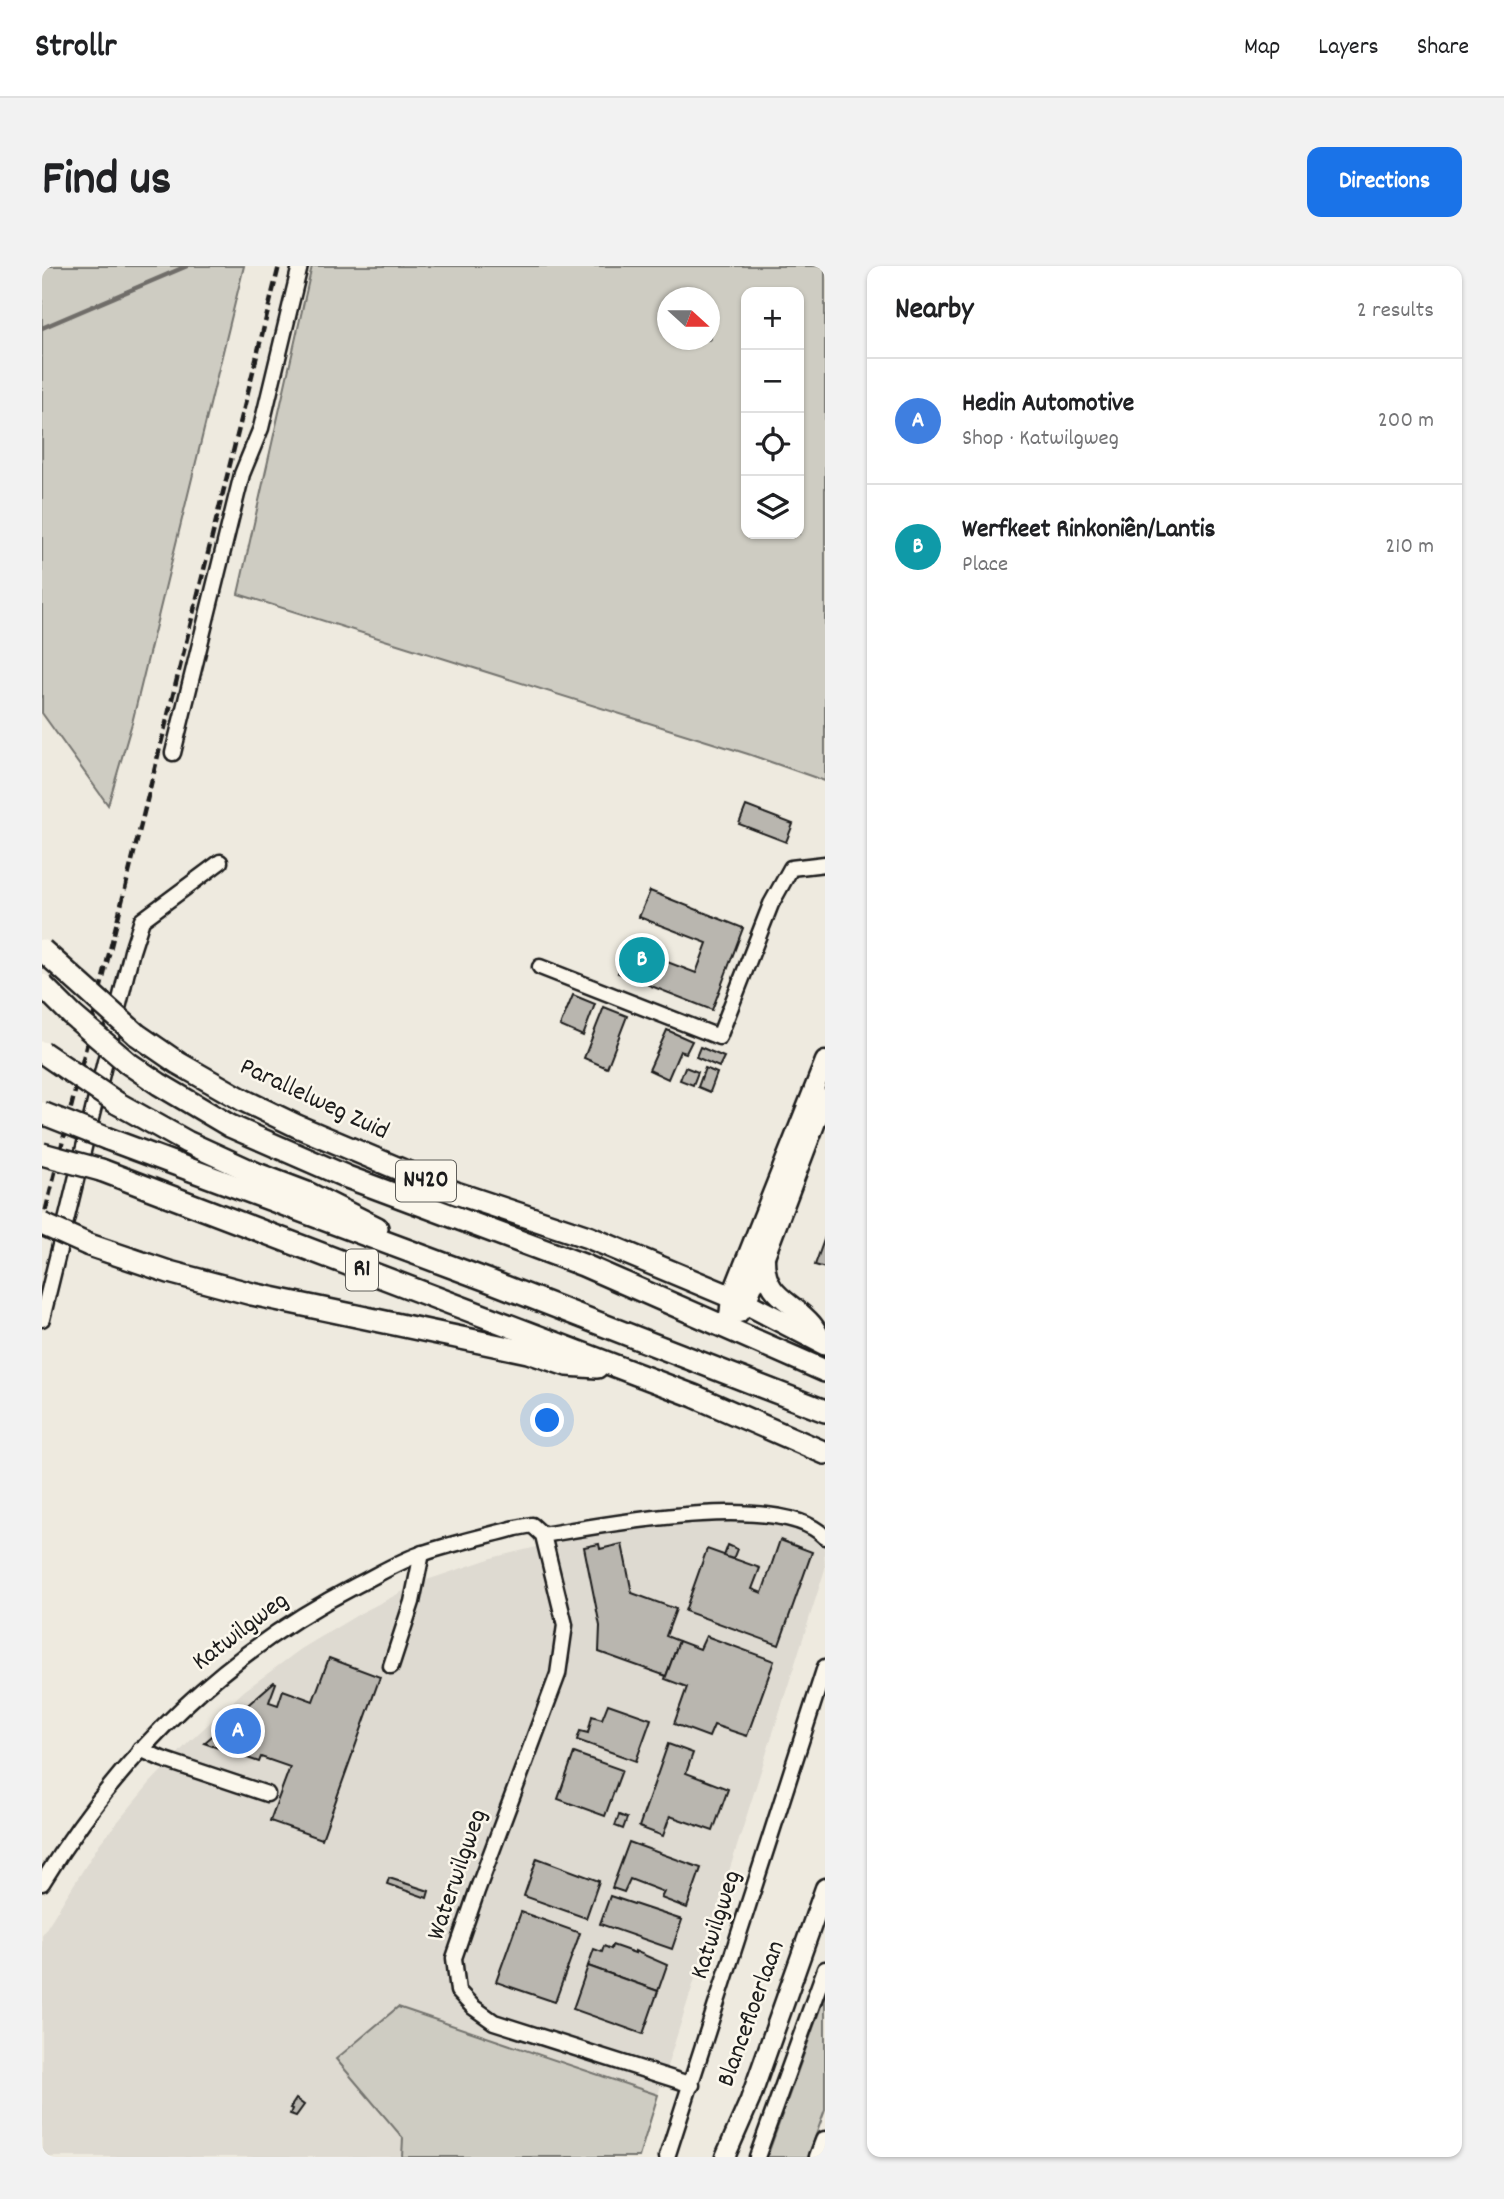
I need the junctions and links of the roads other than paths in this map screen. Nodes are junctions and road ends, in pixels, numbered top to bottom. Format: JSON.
{"nodes":[{"id":1,"x":300,"y":266,"type":"edge"},
{"id":2,"x":173,"y":753,"type":"dead end"},
{"id":3,"x":220,"y":862,"type":"dead end"},
{"id":4,"x":825,"y":864,"type":"edge"},
{"id":5,"x":42,"y":950,"type":"edge"},
{"id":6,"x":540,"y":967,"type":"dead end"},
{"id":7,"x":42,"y":985,"type":"edge"},
{"id":8,"x":42,"y":1052,"type":"edge"},
{"id":9,"x":825,"y":1061,"type":"edge"},
{"id":10,"x":825,"y":1098,"type":"edge"},
{"id":11,"x":42,"y":1113,"type":"edge"},
{"id":12,"x":42,"y":1154,"type":"edge"},
{"id":13,"x":42,"y":1224,"type":"edge"},
{"id":14,"x":765,"y":1256,"type":"junction"},
{"id":15,"x":487,"y":1280,"type":"junction"},
{"id":16,"x":738,"y":1300,"type":"junction"},
{"id":17,"x":42,"y":1319,"type":"edge"},
{"id":18,"x":728,"y":1328,"type":"junction"},
{"id":19,"x":825,"y":1343,"type":"edge"},
{"id":20,"x":625,"y":1370,"type":"junction"},
{"id":21,"x":825,"y":1371,"type":"edge"},
{"id":22,"x":825,"y":1411,"type":"edge"},
{"id":23,"x":825,"y":1453,"type":"edge"},
{"id":24,"x":542,"y":1534,"type":"junction"},
{"id":25,"x":825,"y":1537,"type":"edge"},
{"id":26,"x":422,"y":1553,"type":"junction"},
{"id":27,"x":391,"y":1666,"type":"dead end"},
{"id":28,"x":825,"y":1667,"type":"edge"},
{"id":29,"x":140,"y":1749,"type":"junction"},
{"id":30,"x":267,"y":1794,"type":"dead end"},
{"id":31,"x":42,"y":1883,"type":"edge"},
{"id":32,"x":825,"y":1888,"type":"edge"},
{"id":33,"x":825,"y":1969,"type":"edge"},
{"id":34,"x":692,"y":2085,"type":"junction"},
{"id":35,"x":825,"y":2141,"type":"edge"},
{"id":36,"x":667,"y":2157,"type":"edge"},
{"id":37,"x":725,"y":2157,"type":"edge"},
{"id":38,"x":757,"y":2157,"type":"edge"},
{"id":39,"x":819,"y":2157,"type":"edge"}],
"edges":[{"from":1,"to":2,"type":"street"},
{"from":3,"to":17,"type":"street"},
{"from":4,"to":6,"type":"street"},
{"from":5,"to":16,"type":"highway","name":"Parallelweg Zuid","number":"N420","bridge":true},
{"from":7,"to":18,"type":"highway","name":"Parallelweg Zuid","number":"N420","bridge":true},
{"from":8,"to":15,"type":"highway","bridge":true},
{"from":9,"to":16,"type":"main road"},
{"from":10,"to":14,"type":"main road"},
{"from":11,"to":15,"type":"highway","number":"R1","bridge":true},
{"from":12,"to":20,"type":"highway","number":"R1","bridge":true},
{"from":13,"to":20,"type":"highway","bridge":true},
{"from":14,"to":16,"type":"main road"},
{"from":14,"to":19,"type":"main road"},
{"from":15,"to":22,"type":"highway","number":"R1"},
{"from":16,"to":18,"type":"main road"},
{"from":16,"to":19,"type":"highway","name":"Parallelweg Zuid","number":"N420"},
{"from":18,"to":21,"type":"highway","number":"N420"},
{"from":20,"to":23,"type":"highway","number":"R1"},
{"from":24,"to":25,"type":"street"},
{"from":24,"to":26,"type":"street","name":"Katwilgweg"},
{"from":24,"to":34,"type":"street","name":"Waterwilgweg"},
{"from":26,"to":27,"type":"street"},
{"from":26,"to":29,"type":"street","name":"Katwilgweg"},
{"from":28,"to":34,"type":"street","name":"Katwilgweg"},
{"from":29,"to":30,"type":"street"},
{"from":29,"to":31,"type":"street","name":"Katwilgweg"},
{"from":32,"to":37,"type":"main road","name":"Blancefloerlaan"},
{"from":33,"to":38,"type":"street"},
{"from":34,"to":36,"type":"street","name":"Katwilgweg"},
{"from":35,"to":39,"type":"main road"}]}
